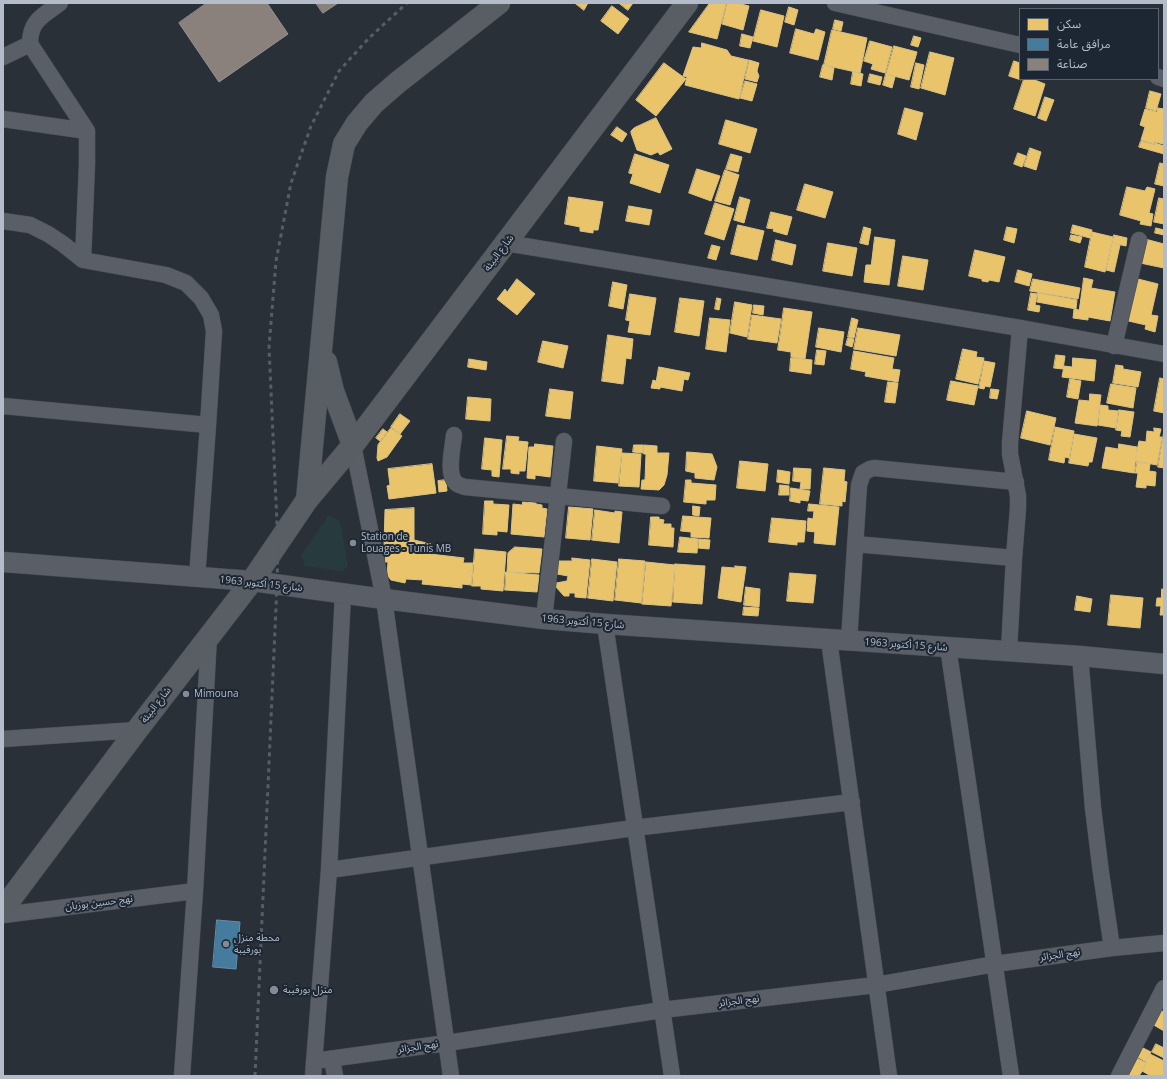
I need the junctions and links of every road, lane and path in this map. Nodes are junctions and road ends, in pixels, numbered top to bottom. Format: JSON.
{"nodes":[{"id":1,"x":60,"y":3,"type":"edge"},
{"id":2,"x":499,"y":3,"type":"edge"},
{"id":3,"x":687,"y":3,"type":"edge"},
{"id":4,"x":835,"y":3,"type":"edge"},
{"id":5,"x":30,"y":44,"type":"junction"},
{"id":6,"x":1019,"y":46,"type":"edge"},
{"id":7,"x":5,"y":54,"type":"edge"},
{"id":8,"x":3,"y":119,"type":"edge"},
{"id":9,"x":86,"y":131,"type":"junction"},
{"id":10,"x":3,"y":221,"type":"edge"},
{"id":11,"x":1139,"y":240,"type":"dead end"},
{"id":12,"x":506,"y":243,"type":"junction"},
{"id":13,"x":83,"y":260,"type":"junction"},
{"id":14,"x":1020,"y":328,"type":"junction"},
{"id":15,"x":322,"y":346,"type":"junction"},
{"id":16,"x":1114,"y":346,"type":"junction"},
{"id":17,"x":1164,"y":354,"type":"edge"},
{"id":18,"x":3,"y":406,"type":"edge"},
{"id":19,"x":208,"y":425,"type":"junction"},
{"id":20,"x":454,"y":435,"type":"dead end"},
{"id":21,"x":564,"y":441,"type":"dead end"},
{"id":22,"x":353,"y":445,"type":"junction"},
{"id":23,"x":1016,"y":482,"type":"junction"},
{"id":24,"x":558,"y":495,"type":"junction"},
{"id":25,"x":307,"y":500,"type":"junction"},
{"id":26,"x":662,"y":506,"type":"dead end"},
{"id":27,"x":856,"y":544,"type":"junction"},
{"id":28,"x":1014,"y":558,"type":"junction"},
{"id":29,"x":3,"y":562,"type":"edge"},
{"id":30,"x":197,"y":578,"type":"junction"},
{"id":31,"x":252,"y":581,"type":"junction"},
{"id":32,"x":343,"y":594,"type":"junction"},
{"id":33,"x":384,"y":599,"type":"junction"},
{"id":34,"x":544,"y":619,"type":"junction"},
{"id":35,"x":605,"y":624,"type":"junction"},
{"id":36,"x":209,"y":636,"type":"junction"},
{"id":37,"x":839,"y":640,"type":"junction"},
{"id":38,"x":948,"y":647,"type":"junction"},
{"id":39,"x":1010,"y":651,"type":"junction"},
{"id":40,"x":1080,"y":656,"type":"junction"},
{"id":41,"x":1164,"y":664,"type":"edge"},
{"id":42,"x":137,"y":730,"type":"junction"},
{"id":43,"x":3,"y":740,"type":"edge"},
{"id":44,"x":852,"y":802,"type":"junction"},
{"id":45,"x":634,"y":828,"type":"junction"},
{"id":46,"x":420,"y":856,"type":"junction"},
{"id":47,"x":329,"y":870,"type":"junction"},
{"id":48,"x":195,"y":891,"type":"junction"},
{"id":49,"x":3,"y":909,"type":"edge"},
{"id":50,"x":3,"y":915,"type":"edge"},
{"id":51,"x":1164,"y":943,"type":"edge"},
{"id":52,"x":1112,"y":948,"type":"junction"},
{"id":53,"x":995,"y":964,"type":"junction"},
{"id":54,"x":876,"y":986,"type":"junction"},
{"id":55,"x":1164,"y":988,"type":"edge"},
{"id":56,"x":662,"y":1010,"type":"junction"},
{"id":57,"x":447,"y":1043,"type":"junction"},
{"id":58,"x":332,"y":1059,"type":"junction"},
{"id":59,"x":314,"y":1069,"type":"edge"},
{"id":60,"x":182,"y":1076,"type":"edge"},
{"id":61,"x":335,"y":1076,"type":"edge"},
{"id":62,"x":451,"y":1076,"type":"edge"},
{"id":63,"x":672,"y":1076,"type":"edge"},
{"id":64,"x":889,"y":1076,"type":"edge"},
{"id":65,"x":1011,"y":1076,"type":"edge"},
{"id":66,"x":1119,"y":1076,"type":"edge"}],
"edges":[{"from":1,"to":5,"type":"street"},
{"from":2,"to":15,"type":"main road","name":"شارع البيئة"},
{"from":3,"to":12,"type":"main road","name":"شارع البيئة"},
{"from":4,"to":6,"type":"street"},
{"from":5,"to":7,"type":"street"},
{"from":5,"to":9,"type":"street"},
{"from":8,"to":9,"type":"street"},
{"from":9,"to":13,"type":"street"},
{"from":10,"to":13,"type":"street"},
{"from":11,"to":16,"type":"street"},
{"from":12,"to":14,"type":"street"},
{"from":12,"to":22,"type":"main road","name":"شارع البيئة"},
{"from":13,"to":19,"type":"street"},
{"from":14,"to":16,"type":"street"},
{"from":14,"to":23,"type":"street"},
{"from":15,"to":22,"type":"main road"},
{"from":15,"to":25,"type":"main road","name":"شارع البيئة"},
{"from":16,"to":17,"type":"street"},
{"from":18,"to":19,"type":"street"},
{"from":19,"to":30,"type":"street"},
{"from":20,"to":24,"type":"street"},
{"from":21,"to":24,"type":"street"},
{"from":22,"to":25,"type":"main road","name":"شارع البيئة"},
{"from":22,"to":33,"type":"street"},
{"from":23,"to":27,"type":"street"},
{"from":23,"to":28,"type":"street"},
{"from":24,"to":26,"type":"street"},
{"from":24,"to":34,"type":"street"},
{"from":25,"to":31,"type":"main road","name":"شارع البيئة"},
{"from":27,"to":28,"type":"street"},
{"from":27,"to":37,"type":"street"},
{"from":28,"to":39,"type":"street"},
{"from":29,"to":30,"type":"street","name":"شارع 15 أكتوبر 1963"},
{"from":30,"to":31,"type":"street","name":"شارع 15 أكتوبر 1963"},
{"from":31,"to":32,"type":"street","name":"شارع 15 أكتوبر 1963"},
{"from":31,"to":36,"type":"main road","name":"شارع البيئة"},
{"from":32,"to":33,"type":"street","name":"شارع 15 أكتوبر 1963"},
{"from":32,"to":47,"type":"street"},
{"from":33,"to":34,"type":"street","name":"شارع 15 أكتوبر 1963"},
{"from":33,"to":46,"type":"street"},
{"from":34,"to":35,"type":"street","name":"شارع 15 أكتوبر 1963"},
{"from":35,"to":37,"type":"street","name":"شارع 15 أكتوبر 1963"},
{"from":35,"to":45,"type":"street"},
{"from":36,"to":42,"type":"main road","name":"شارع البيئة"},
{"from":36,"to":48,"type":"street"},
{"from":37,"to":38,"type":"street","name":"شارع 15 أكتوبر 1963"},
{"from":37,"to":44,"type":"street"},
{"from":38,"to":39,"type":"street","name":"شارع 15 أكتوبر 1963"},
{"from":38,"to":53,"type":"street"},
{"from":39,"to":40,"type":"street","name":"شارع 15 أكتوبر 1963"},
{"from":40,"to":41,"type":"street","name":"شارع 15 أكتوبر 1963"},
{"from":40,"to":52,"type":"street"},
{"from":42,"to":43,"type":"street"},
{"from":42,"to":49,"type":"main road","name":"شارع البيئة"},
{"from":44,"to":45,"type":"street"},
{"from":44,"to":54,"type":"street"},
{"from":45,"to":46,"type":"street"},
{"from":45,"to":56,"type":"street"},
{"from":46,"to":47,"type":"street"},
{"from":46,"to":57,"type":"street"},
{"from":47,"to":59,"type":"street"},
{"from":48,"to":50,"type":"street","name":"نهج حسين بوزيان"},
{"from":48,"to":60,"type":"street"},
{"from":51,"to":52,"type":"street","name":"نهج الجزائر"},
{"from":52,"to":53,"type":"street","name":"نهج الجزائر"},
{"from":53,"to":54,"type":"street","name":"نهج الجزائر"},
{"from":53,"to":65,"type":"street"},
{"from":54,"to":56,"type":"street","name":"نهج الجزائر"},
{"from":54,"to":64,"type":"street"},
{"from":55,"to":66,"type":"street"},
{"from":56,"to":57,"type":"street","name":"نهج الجزائر"},
{"from":56,"to":63,"type":"street"},
{"from":57,"to":58,"type":"street","name":"نهج الجزائر"},
{"from":57,"to":62,"type":"street"},
{"from":58,"to":59,"type":"street","name":"نهج الجزائر"},
{"from":58,"to":61,"type":"street"}]}
